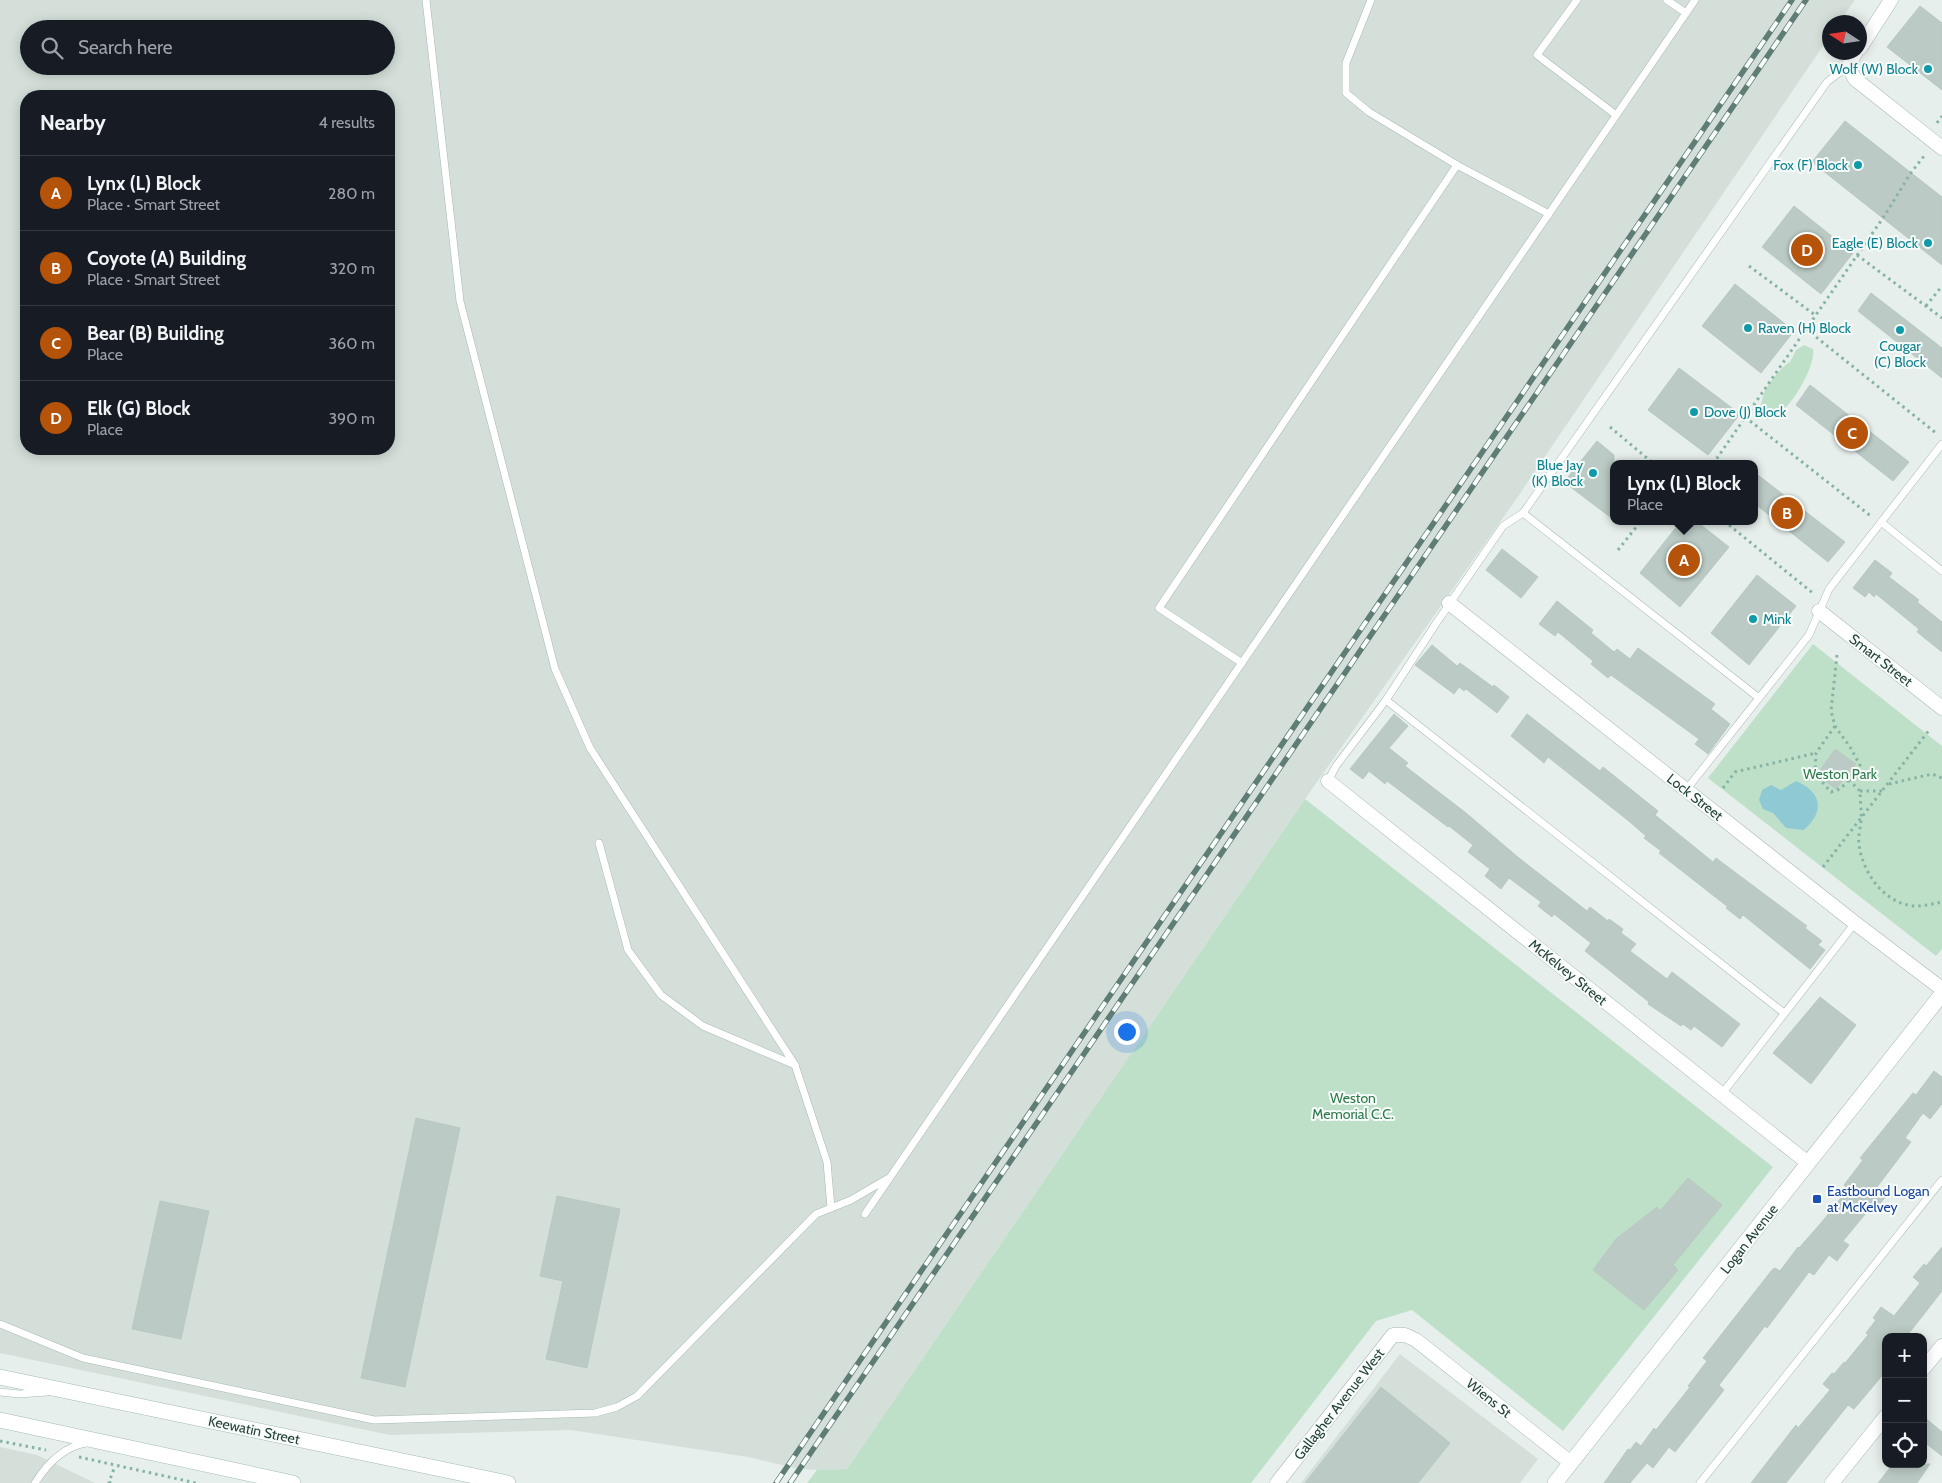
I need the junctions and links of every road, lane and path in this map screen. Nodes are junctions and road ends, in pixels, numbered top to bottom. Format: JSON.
{"nodes":[{"id":1,"x":426,"y":0,"type":"edge"},
{"id":2,"x":1371,"y":0,"type":"edge"},
{"id":3,"x":1577,"y":0,"type":"edge"},
{"id":4,"x":1666,"y":0,"type":"edge"},
{"id":5,"x":1695,"y":0,"type":"edge"},
{"id":6,"x":1891,"y":0,"type":"edge"},
{"id":7,"x":1686,"y":13,"type":"junction"},
{"id":8,"x":1867,"y":37,"type":"edge"},
{"id":9,"x":1851,"y":60,"type":"edge"},
{"id":10,"x":1848,"y":66,"type":"junction"},
{"id":11,"x":1616,"y":115,"type":"junction"},
{"id":12,"x":1942,"y":116,"type":"edge"},
{"id":13,"x":1937,"y":123,"type":"dead end"},
{"id":14,"x":1942,"y":148,"type":"edge"},
{"id":15,"x":1924,"y":156,"type":"dead end"},
{"id":16,"x":1457,"y":165,"type":"junction"},
{"id":17,"x":1549,"y":214,"type":"junction"},
{"id":18,"x":1857,"y":255,"type":"junction"},
{"id":19,"x":1749,"y":266,"type":"dead end"},
{"id":20,"x":1942,"y":286,"type":"edge"},
{"id":21,"x":1926,"y":306,"type":"junction"},
{"id":22,"x":1815,"y":315,"type":"junction"},
{"id":23,"x":1942,"y":318,"type":"edge"},
{"id":24,"x":1806,"y":330,"type":"junction"},
{"id":25,"x":1745,"y":416,"type":"junction"},
{"id":26,"x":1610,"y":427,"type":"dead end"},
{"id":27,"x":1942,"y":438,"type":"edge"},
{"id":28,"x":1942,"y":444,"type":"edge"},
{"id":29,"x":1649,"y":460,"type":"edge"},
{"id":30,"x":1716,"y":460,"type":"edge"},
{"id":31,"x":1523,"y":513,"type":"junction"},
{"id":32,"x":1881,"y":523,"type":"junction"},
{"id":33,"x":1638,"y":525,"type":"edge"},
{"id":34,"x":1729,"y":525,"type":"edge"},
{"id":35,"x":1618,"y":550,"type":"dead end"},
{"id":36,"x":1942,"y":571,"type":"edge"},
{"id":37,"x":1450,"y":603,"type":"junction"},
{"id":38,"x":1821,"y":606,"type":"junction"},
{"id":39,"x":1837,"y":655,"type":"dead end"},
{"id":40,"x":1242,"y":663,"type":"junction"},
{"id":41,"x":1760,"y":698,"type":"junction"},
{"id":42,"x":1386,"y":700,"type":"junction"},
{"id":43,"x":1942,"y":708,"type":"edge"},
{"id":44,"x":1835,"y":726,"type":"junction"},
{"id":45,"x":1930,"y":729,"type":"dead end"},
{"id":46,"x":1816,"y":753,"type":"junction"},
{"id":47,"x":1942,"y":778,"type":"edge"},
{"id":48,"x":1849,"y":780,"type":"junction"},
{"id":49,"x":1328,"y":781,"type":"joint"},
{"id":50,"x":1889,"y":784,"type":"junction"},
{"id":51,"x":1723,"y":788,"type":"dead end"},
{"id":52,"x":1686,"y":790,"type":"junction"},
{"id":53,"x":1860,"y":791,"type":"junction"},
{"id":54,"x":1883,"y":792,"type":"junction"},
{"id":55,"x":1861,"y":820,"type":"junction"},
{"id":56,"x":599,"y":843,"type":"dead end"},
{"id":57,"x":1823,"y":867,"type":"dead end"},
{"id":58,"x":1942,"y":902,"type":"edge"},
{"id":59,"x":1855,"y":923,"type":"junction"},
{"id":60,"x":1942,"y":989,"type":"edge"},
{"id":61,"x":1942,"y":994,"type":"edge"},
{"id":62,"x":1784,"y":1013,"type":"junction"},
{"id":63,"x":795,"y":1065,"type":"junction"},
{"id":64,"x":1721,"y":1095,"type":"junction"},
{"id":65,"x":1808,"y":1163,"type":"junction"},
{"id":66,"x":890,"y":1178,"type":"junction"},
{"id":67,"x":1942,"y":1180,"type":"edge"},
{"id":68,"x":831,"y":1208,"type":"junction"},
{"id":69,"x":865,"y":1214,"type":"dead end"},
{"id":70,"x":0,"y":1324,"type":"edge"},
{"id":71,"x":1405,"y":1334,"type":"joint"},
{"id":72,"x":1942,"y":1346,"type":"edge"},
{"id":73,"x":1927,"y":1364,"type":"edge"},
{"id":74,"x":0,"y":1377,"type":"edge"},
{"id":75,"x":64,"y":1390,"type":"junction"},
{"id":76,"x":0,"y":1392,"type":"edge"},
{"id":77,"x":0,"y":1420,"type":"edge"},
{"id":78,"x":1882,"y":1421,"type":"edge"},
{"id":79,"x":97,"y":1441,"type":"junction"},
{"id":80,"x":1571,"y":1463,"type":"junction"},
{"id":81,"x":35,"y":1483,"type":"edge"},
{"id":82,"x":111,"y":1483,"type":"edge"},
{"id":83,"x":196,"y":1483,"type":"edge"},
{"id":84,"x":293,"y":1483,"type":"edge"},
{"id":85,"x":508,"y":1483,"type":"edge"},
{"id":86,"x":1277,"y":1483,"type":"edge"},
{"id":87,"x":1555,"y":1483,"type":"edge"},
{"id":88,"x":1700,"y":1483,"type":"edge"},
{"id":89,"x":1832,"y":1483,"type":"edge"}],
"edges":[{"from":1,"to":63,"type":"lane"},
{"from":2,"to":16,"type":"lane"},
{"from":3,"to":11,"type":"lane"},
{"from":4,"to":7,"type":"lane"},
{"from":5,"to":7,"type":"lane"},
{"from":6,"to":8,"type":"street"},
{"from":7,"to":11,"type":"lane"},
{"from":9,"to":10,"type":"street"},
{"from":10,"to":14,"type":"street"},
{"from":10,"to":31,"type":"lane"},
{"from":11,"to":17,"type":"lane"},
{"from":12,"to":13,"type":"path"},
{"from":15,"to":18,"type":"path"},
{"from":16,"to":17,"type":"lane"},
{"from":16,"to":40,"type":"lane"},
{"from":17,"to":40,"type":"lane"},
{"from":18,"to":21,"type":"path"},
{"from":18,"to":22,"type":"path"},
{"from":19,"to":22,"type":"path"},
{"from":20,"to":21,"type":"path"},
{"from":21,"to":23,"type":"path"},
{"from":22,"to":24,"type":"path"},
{"from":24,"to":25,"type":"path"},
{"from":24,"to":27,"type":"path"},
{"from":25,"to":30,"type":"path"},
{"from":25,"to":32,"type":"path"},
{"from":26,"to":29,"type":"path"},
{"from":28,"to":32,"type":"lane"},
{"from":31,"to":37,"type":"lane"},
{"from":31,"to":41,"type":"lane"},
{"from":32,"to":36,"type":"lane"},
{"from":32,"to":38,"type":"lane"},
{"from":33,"to":35,"type":"path"},
{"from":34,"to":38,"type":"path"},
{"from":37,"to":42,"type":"lane"},
{"from":37,"to":52,"type":"street","name":"Lock Street"},
{"from":38,"to":41,"type":"lane"},
{"from":38,"to":43,"type":"street","name":"Smart Street"},
{"from":39,"to":44,"type":"path"},
{"from":40,"to":66,"type":"lane"},
{"from":41,"to":52,"type":"lane"},
{"from":42,"to":49,"type":"lane"},
{"from":42,"to":62,"type":"lane"},
{"from":44,"to":46,"type":"path"},
{"from":44,"to":48,"type":"path"},
{"from":45,"to":50,"type":"path"},
{"from":46,"to":48,"type":"path"},
{"from":46,"to":51,"type":"path"},
{"from":47,"to":50,"type":"path"},
{"from":48,"to":53,"type":"path"},
{"from":49,"to":64,"type":"street","name":"McKelvey Street"},
{"from":50,"to":54,"type":"path"},
{"from":52,"to":59,"type":"street","name":"Lock Street"},
{"from":53,"to":54,"type":"path"},
{"from":53,"to":55,"type":"path"},
{"from":54,"to":55,"type":"path"},
{"from":55,"to":57,"type":"path"},
{"from":55,"to":58,"type":"path"},
{"from":56,"to":63,"type":"lane"},
{"from":59,"to":60,"type":"street","name":"Lock Street"},
{"from":59,"to":62,"type":"lane"},
{"from":61,"to":65,"type":"main road","name":"Logan Avenue"},
{"from":62,"to":64,"type":"lane"},
{"from":63,"to":68,"type":"lane"},
{"from":64,"to":65,"type":"street","name":"McKelvey Street"},
{"from":65,"to":80,"type":"main road","name":"Logan Avenue"},
{"from":66,"to":68,"type":"lane"},
{"from":66,"to":69,"type":"lane"},
{"from":67,"to":88,"type":"lane"},
{"from":68,"to":70,"type":"lane"},
{"from":71,"to":80,"type":"street","name":"Wiens St"},
{"from":71,"to":86,"type":"street","name":"Gallagher Avenue West"},
{"from":72,"to":73,"type":"street"},
{"from":74,"to":75,"type":"main road","name":"Keewatin Street"},
{"from":75,"to":76,"type":"lane"},
{"from":75,"to":85,"type":"main road","name":"Keewatin Street"},
{"from":77,"to":79,"type":"main road"},
{"from":78,"to":89,"type":"street"},
{"from":79,"to":81,"type":"lane"},
{"from":79,"to":84,"type":"main road"},
{"from":80,"to":87,"type":"main road","name":"Logan Avenue"},
{"from":82,"to":83,"type":"path"}]}
